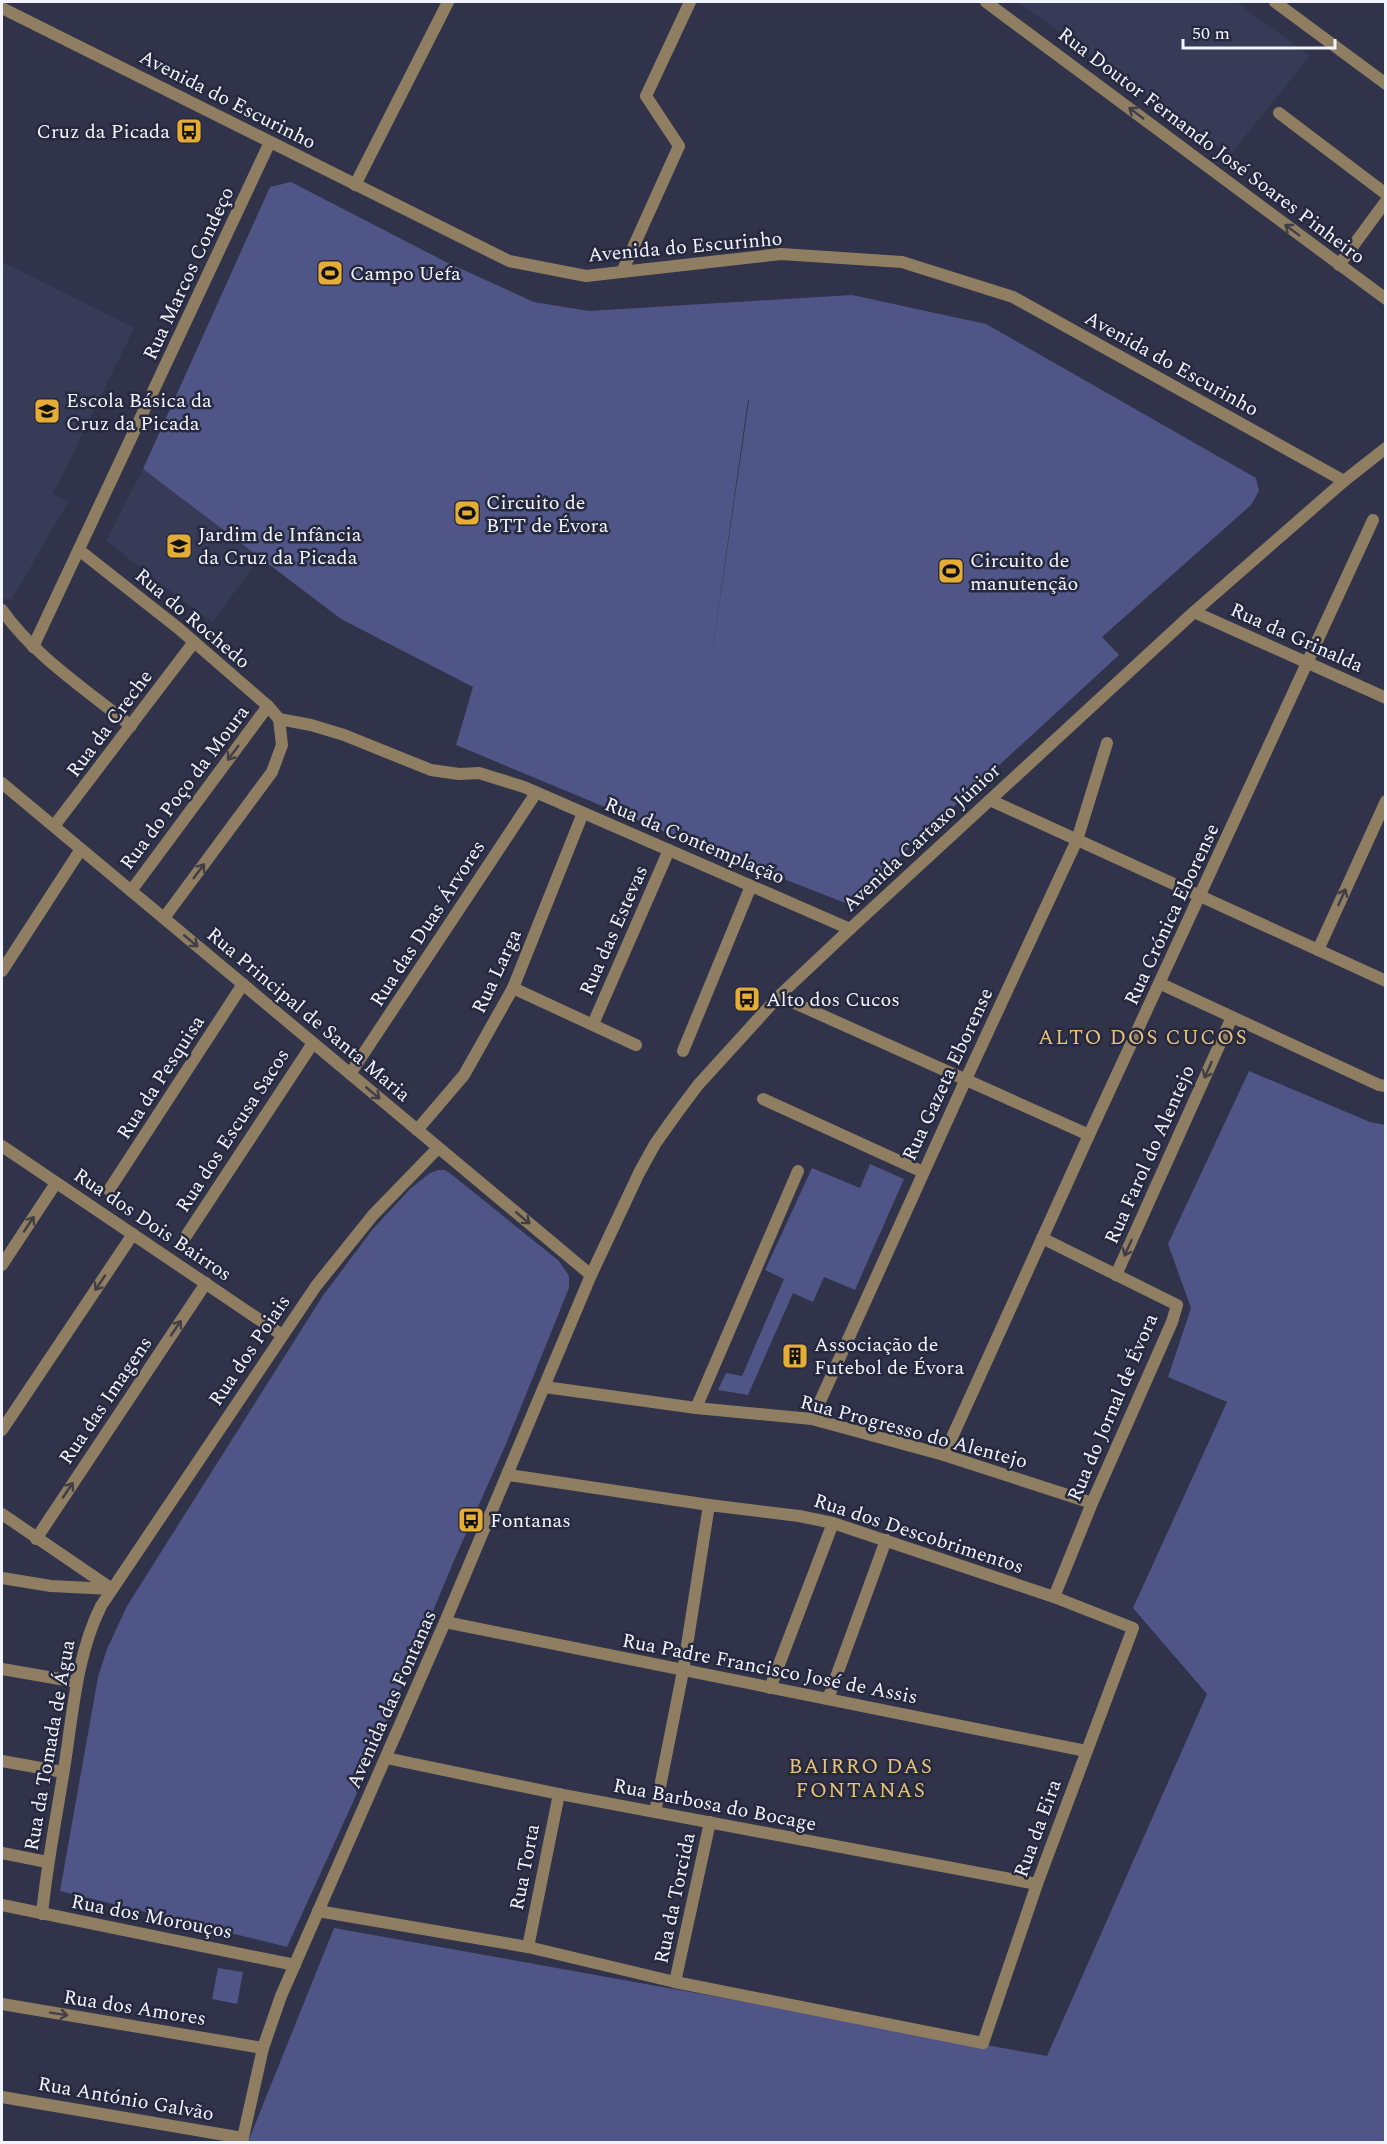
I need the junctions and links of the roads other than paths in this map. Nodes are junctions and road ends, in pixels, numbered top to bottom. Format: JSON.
{"nodes":[{"id":1,"x":448,"y":2,"type":"edge"},
{"id":2,"x":690,"y":2,"type":"edge"},
{"id":3,"x":986,"y":2,"type":"edge"},
{"id":4,"x":1275,"y":2,"type":"edge"},
{"id":5,"x":2,"y":8,"type":"edge"},
{"id":6,"x":1386,"y":84,"type":"edge"},
{"id":7,"x":1279,"y":112,"type":"dead end"},
{"id":8,"x":270,"y":142,"type":"junction"},
{"id":9,"x":355,"y":185,"type":"junction"},
{"id":10,"x":1386,"y":194,"type":"edge"},
{"id":11,"x":1386,"y":201,"type":"edge"},
{"id":12,"x":1339,"y":264,"type":"junction"},
{"id":13,"x":622,"y":272,"type":"junction"},
{"id":14,"x":1386,"y":299,"type":"edge"},
{"id":15,"x":1386,"y":448,"type":"edge"},
{"id":16,"x":1344,"y":481,"type":"junction"},
{"id":17,"x":1373,"y":520,"type":"dead end"},
{"id":18,"x":79,"y":550,"type":"junction"},
{"id":19,"x":2,"y":610,"type":"edge"},
{"id":20,"x":1194,"y":612,"type":"junction"},
{"id":21,"x":194,"y":642,"type":"junction"},
{"id":22,"x":33,"y":646,"type":"junction"},
{"id":23,"x":1309,"y":663,"type":"junction"},
{"id":24,"x":1386,"y":698,"type":"edge"},
{"id":25,"x":268,"y":706,"type":"junction"},
{"id":26,"x":279,"y":719,"type":"junction"},
{"id":27,"x":131,"y":726,"type":"junction"},
{"id":28,"x":1107,"y":743,"type":"dead end"},
{"id":29,"x":2,"y":783,"type":"edge"},
{"id":30,"x":536,"y":792,"type":"junction"},
{"id":31,"x":990,"y":801,"type":"junction"},
{"id":32,"x":1386,"y":801,"type":"edge"},
{"id":33,"x":583,"y":813,"type":"junction"},
{"id":34,"x":54,"y":826,"type":"junction"},
{"id":35,"x":1077,"y":840,"type":"junction"},
{"id":36,"x":81,"y":849,"type":"junction"},
{"id":37,"x":669,"y":850,"type":"junction"},
{"id":38,"x":752,"y":886,"type":"junction"},
{"id":39,"x":131,"y":891,"type":"junction"},
{"id":40,"x":1200,"y":897,"type":"junction"},
{"id":41,"x":164,"y":918,"type":"junction"},
{"id":42,"x":850,"y":929,"type":"junction"},
{"id":43,"x":1318,"y":950,"type":"junction"},
{"id":44,"x":2,"y":971,"type":"edge"},
{"id":45,"x":1384,"y":977,"type":"edge"},
{"id":46,"x":243,"y":984,"type":"junction"},
{"id":47,"x":1161,"y":984,"type":"junction"},
{"id":48,"x":513,"y":988,"type":"junction"},
{"id":49,"x":779,"y":996,"type":"junction"},
{"id":50,"x":1232,"y":1017,"type":"junction"},
{"id":51,"x":593,"y":1024,"type":"junction"},
{"id":52,"x":313,"y":1043,"type":"junction"},
{"id":53,"x":636,"y":1045,"type":"dead end"},
{"id":54,"x":683,"y":1051,"type":"dead end"},
{"id":55,"x":350,"y":1074,"type":"junction"},
{"id":56,"x":966,"y":1079,"type":"junction"},
{"id":57,"x":1386,"y":1086,"type":"edge"},
{"id":58,"x":763,"y":1099,"type":"dead end"},
{"id":59,"x":417,"y":1130,"type":"junction"},
{"id":60,"x":1089,"y":1135,"type":"junction"},
{"id":61,"x":2,"y":1146,"type":"edge"},
{"id":62,"x":438,"y":1148,"type":"junction"},
{"id":63,"x":798,"y":1171,"type":"dead end"},
{"id":64,"x":923,"y":1172,"type":"junction"},
{"id":65,"x":56,"y":1183,"type":"junction"},
{"id":66,"x":109,"y":1190,"type":"dead end"},
{"id":67,"x":133,"y":1234,"type":"junction"},
{"id":68,"x":1042,"y":1238,"type":"junction"},
{"id":69,"x":184,"y":1239,"type":"dead end"},
{"id":70,"x":2,"y":1265,"type":"edge"},
{"id":71,"x":591,"y":1275,"type":"junction"},
{"id":72,"x":1116,"y":1275,"type":"junction"},
{"id":73,"x":206,"y":1283,"type":"junction"},
{"id":74,"x":282,"y":1335,"type":"junction"},
{"id":75,"x":545,"y":1387,"type":"junction"},
{"id":76,"x":696,"y":1408,"type":"junction"},
{"id":77,"x":812,"y":1419,"type":"junction"},
{"id":78,"x":2,"y":1430,"type":"edge"},
{"id":79,"x":944,"y":1455,"type":"junction"},
{"id":80,"x":508,"y":1475,"type":"junction"},
{"id":81,"x":1092,"y":1503,"type":"junction"},
{"id":82,"x":709,"y":1505,"type":"junction"},
{"id":83,"x":2,"y":1514,"type":"edge"},
{"id":84,"x":833,"y":1524,"type":"junction"},
{"id":85,"x":36,"y":1539,"type":"junction"},
{"id":86,"x":886,"y":1540,"type":"junction"},
{"id":87,"x":2,"y":1578,"type":"edge"},
{"id":88,"x":112,"y":1589,"type":"junction"},
{"id":89,"x":1054,"y":1597,"type":"junction"},
{"id":90,"x":446,"y":1622,"type":"junction"},
{"id":91,"x":1132,"y":1628,"type":"joint"},
{"id":92,"x":2,"y":1669,"type":"edge"},
{"id":93,"x":683,"y":1671,"type":"junction"},
{"id":94,"x":77,"y":1682,"type":"junction"},
{"id":95,"x":770,"y":1688,"type":"junction"},
{"id":96,"x":828,"y":1699,"type":"junction"},
{"id":97,"x":1086,"y":1751,"type":"junction"},
{"id":98,"x":386,"y":1758,"type":"junction"},
{"id":99,"x":2,"y":1761,"type":"edge"},
{"id":100,"x":63,"y":1772,"type":"junction"},
{"id":101,"x":558,"y":1794,"type":"junction"},
{"id":102,"x":655,"y":1812,"type":"junction"},
{"id":103,"x":710,"y":1822,"type":"junction"},
{"id":104,"x":2,"y":1853,"type":"edge"},
{"id":105,"x":47,"y":1862,"type":"junction"},
{"id":106,"x":1037,"y":1884,"type":"junction"},
{"id":107,"x":2,"y":1905,"type":"edge"},
{"id":108,"x":318,"y":1911,"type":"junction"},
{"id":109,"x":42,"y":1914,"type":"junction"},
{"id":110,"x":528,"y":1947,"type":"junction"},
{"id":111,"x":295,"y":1965,"type":"junction"},
{"id":112,"x":675,"y":1982,"type":"junction"},
{"id":113,"x":2,"y":2004,"type":"edge"},
{"id":114,"x":263,"y":2048,"type":"junction"},
{"id":115,"x":2,"y":2097,"type":"edge"},
{"id":116,"x":243,"y":2140,"type":"edge"}],
"edges":[{"from":1,"to":9,"type":"street"},
{"from":2,"to":13,"type":"street"},
{"from":12,"to":3,"type":"street","name":"Rua Doutor Fernando José Soares Pinheiro","one_way":true},
{"from":4,"to":6,"type":"street"},
{"from":5,"to":8,"type":"street","name":"Avenida do Escurinho"},
{"from":7,"to":10,"type":"street"},
{"from":8,"to":9,"type":"street","name":"Avenida do Escurinho"},
{"from":8,"to":18,"type":"street","name":"Rua Marcos Condeço"},
{"from":9,"to":13,"type":"street","name":"Avenida do Escurinho"},
{"from":11,"to":12,"type":"street"},
{"from":12,"to":14,"type":"street","name":"Rua Doutor Fernando José Soares Pinheiro"},
{"from":13,"to":16,"type":"street","name":"Avenida do Escurinho"},
{"from":15,"to":16,"type":"street","name":"Avenida Cartaxo Júnior"},
{"from":16,"to":20,"type":"street","name":"Avenida Cartaxo Júnior"},
{"from":17,"to":23,"type":"street","name":"Rua Crónica Eborense"},
{"from":18,"to":21,"type":"street","name":"Rua do Rochedo"},
{"from":18,"to":22,"type":"street","name":"Rua Marcos Condeço"},
{"from":19,"to":22,"type":"street"},
{"from":20,"to":23,"type":"street","name":"Rua da Grinalda"},
{"from":20,"to":31,"type":"street","name":"Avenida Cartaxo Júnior"},
{"from":21,"to":25,"type":"street","name":"Rua do Rochedo"},
{"from":21,"to":27,"type":"street","name":"Rua da Creche"},
{"from":22,"to":27,"type":"street"},
{"from":23,"to":24,"type":"street","name":"Rua da Grinalda"},
{"from":23,"to":40,"type":"street","name":"Rua Crónica Eborense"},
{"from":25,"to":26,"type":"street","name":"Rua do Rochedo"},
{"from":25,"to":39,"type":"street","name":"Rua do Poço da Moura","one_way":true},
{"from":26,"to":30,"type":"street","name":"Rua da Contemplação"},
{"from":41,"to":26,"type":"street","name":"Rua do Poço da Moura","one_way":true},
{"from":27,"to":34,"type":"street","name":"Rua da Creche"},
{"from":28,"to":35,"type":"street","name":"Rua Gazeta Eborense"},
{"from":29,"to":34,"type":"street","name":"Rua Principal de Santa Maria"},
{"from":30,"to":33,"type":"street","name":"Rua da Contemplação"},
{"from":30,"to":55,"type":"street","name":"Rua das Duas Árvores"},
{"from":31,"to":35,"type":"street"},
{"from":31,"to":42,"type":"street","name":"Avenida Cartaxo Júnior"},
{"from":43,"to":32,"type":"street","one_way":true},
{"from":33,"to":37,"type":"street","name":"Rua da Contemplação"},
{"from":33,"to":48,"type":"street","name":"Rua Larga"},
{"from":34,"to":36,"type":"street","name":"Rua Principal de Santa Maria"},
{"from":35,"to":40,"type":"street"},
{"from":35,"to":56,"type":"street","name":"Rua Gazeta Eborense"},
{"from":36,"to":39,"type":"street","name":"Rua Principal de Santa Maria"},
{"from":36,"to":44,"type":"street"},
{"from":37,"to":38,"type":"street","name":"Rua da Contemplação"},
{"from":37,"to":51,"type":"street","name":"Rua das Estevas"},
{"from":38,"to":42,"type":"street","name":"Rua da Contemplação"},
{"from":38,"to":54,"type":"street"},
{"from":39,"to":41,"type":"street","name":"Rua Principal de Santa Maria"},
{"from":40,"to":43,"type":"street"},
{"from":40,"to":47,"type":"street","name":"Rua Crónica Eborense"},
{"from":41,"to":46,"type":"street","name":"Rua Principal de Santa Maria","one_way":true},
{"from":42,"to":49,"type":"street","name":"Avenida Cartaxo Júnior"},
{"from":43,"to":45,"type":"street"},
{"from":46,"to":52,"type":"street","name":"Rua Principal de Santa Maria"},
{"from":46,"to":66,"type":"street","name":"Rua da Pesquisa"},
{"from":47,"to":50,"type":"street"},
{"from":47,"to":60,"type":"street","name":"Rua Crónica Eborense"},
{"from":48,"to":51,"type":"street"},
{"from":48,"to":59,"type":"street","name":"Rua Larga"},
{"from":49,"to":56,"type":"street"},
{"from":49,"to":71,"type":"street","name":"Avenida Cartaxo Júnior"},
{"from":50,"to":57,"type":"street"},
{"from":50,"to":72,"type":"street","name":"Rua Farol do Alentejo","one_way":true},
{"from":51,"to":53,"type":"street"},
{"from":52,"to":55,"type":"street","name":"Rua Principal de Santa Maria"},
{"from":52,"to":69,"type":"street","name":"Rua dos Escusa Sacos"},
{"from":55,"to":59,"type":"street","name":"Rua Principal de Santa Maria","one_way":true},
{"from":56,"to":60,"type":"street"},
{"from":56,"to":64,"type":"street","name":"Rua Gazeta Eborense"},
{"from":58,"to":64,"type":"street"},
{"from":59,"to":62,"type":"street","name":"Rua Principal de Santa Maria"},
{"from":60,"to":68,"type":"street","name":"Rua Crónica Eborense"},
{"from":61,"to":65,"type":"street","name":"Rua dos Dois Bairros"},
{"from":62,"to":71,"type":"street","name":"Rua Principal de Santa Maria","one_way":true},
{"from":62,"to":74,"type":"street","name":"Rua dos Poiais"},
{"from":63,"to":76,"type":"street"},
{"from":64,"to":77,"type":"street","name":"Rua Gazeta Eborense"},
{"from":65,"to":67,"type":"street","name":"Rua dos Dois Bairros"},
{"from":70,"to":65,"type":"street","one_way":true},
{"from":67,"to":73,"type":"street","name":"Rua dos Dois Bairros"},
{"from":67,"to":78,"type":"street","one_way":true},
{"from":68,"to":72,"type":"street","name":"Rua do Jornal de Évora"},
{"from":68,"to":79,"type":"street","name":"Rua Crónica Eborense"},
{"from":71,"to":75,"type":"street","name":"Avenida das Fontanas"},
{"from":72,"to":81,"type":"street","name":"Rua do Jornal de Évora"},
{"from":73,"to":74,"type":"street","name":"Rua dos Dois Bairros"},
{"from":85,"to":73,"type":"street","name":"Rua das Imagens","one_way":true},
{"from":74,"to":88,"type":"street","name":"Rua dos Poiais"},
{"from":75,"to":76,"type":"street","name":"Rua Progresso do Alentejo"},
{"from":75,"to":80,"type":"street","name":"Avenida das Fontanas"},
{"from":76,"to":77,"type":"street","name":"Rua Progresso do Alentejo"},
{"from":77,"to":79,"type":"street","name":"Rua Progresso do Alentejo"},
{"from":79,"to":81,"type":"street","name":"Rua Progresso do Alentejo"},
{"from":80,"to":82,"type":"street","name":"Rua dos Descobrimentos"},
{"from":80,"to":90,"type":"street","name":"Avenida das Fontanas"},
{"from":81,"to":89,"type":"street","name":"Rua do Jornal de Évora"},
{"from":82,"to":84,"type":"street","name":"Rua dos Descobrimentos"},
{"from":82,"to":93,"type":"street"},
{"from":83,"to":85,"type":"street"},
{"from":84,"to":86,"type":"street","name":"Rua dos Descobrimentos"},
{"from":84,"to":95,"type":"street"},
{"from":85,"to":88,"type":"street"},
{"from":86,"to":89,"type":"street","name":"Rua dos Descobrimentos"},
{"from":86,"to":96,"type":"street"},
{"from":87,"to":88,"type":"street"},
{"from":88,"to":94,"type":"street","name":"Rua da Tomada de Água"},
{"from":89,"to":91,"type":"street","name":"Rua dos Descobrimentos"},
{"from":90,"to":93,"type":"street","name":"Rua Padre Francisco José de Assis"},
{"from":90,"to":98,"type":"street","name":"Avenida das Fontanas"},
{"from":91,"to":97,"type":"street","name":"Rua da Eira"},
{"from":92,"to":94,"type":"street"},
{"from":93,"to":95,"type":"street","name":"Rua Padre Francisco José de Assis"},
{"from":93,"to":102,"type":"street"},
{"from":94,"to":100,"type":"street","name":"Rua da Tomada de Água"},
{"from":95,"to":96,"type":"street","name":"Rua Padre Francisco José de Assis"},
{"from":96,"to":97,"type":"street","name":"Rua Padre Francisco José de Assis"},
{"from":97,"to":106,"type":"street","name":"Rua da Eira"},
{"from":98,"to":101,"type":"street","name":"Rua Barbosa do Bocage"},
{"from":98,"to":108,"type":"street","name":"Avenida das Fontanas"},
{"from":99,"to":100,"type":"street"},
{"from":100,"to":105,"type":"street","name":"Rua da Tomada de Água"},
{"from":101,"to":102,"type":"street","name":"Rua Barbosa do Bocage"},
{"from":101,"to":110,"type":"street","name":"Rua Torta"},
{"from":102,"to":103,"type":"street","name":"Rua Barbosa do Bocage"},
{"from":103,"to":106,"type":"street","name":"Rua Barbosa do Bocage"},
{"from":103,"to":112,"type":"street","name":"Rua da Torcida"},
{"from":104,"to":105,"type":"street"},
{"from":105,"to":109,"type":"street","name":"Rua da Tomada de Água"},
{"from":106,"to":112,"type":"street","name":"Rua da Eira"},
{"from":107,"to":109,"type":"street","name":"Rua dos Morouços"},
{"from":108,"to":110,"type":"street"},
{"from":108,"to":111,"type":"street","name":"Avenida das Fontanas"},
{"from":109,"to":111,"type":"street","name":"Rua dos Morouços"},
{"from":110,"to":112,"type":"street"},
{"from":111,"to":114,"type":"street","name":"Avenida das Fontanas"},
{"from":113,"to":114,"type":"street","name":"Rua dos Amores","one_way":true},
{"from":114,"to":116,"type":"street","name":"Avenida das Fontanas"},
{"from":115,"to":116,"type":"street","name":"Rua António Galvão"}]}
